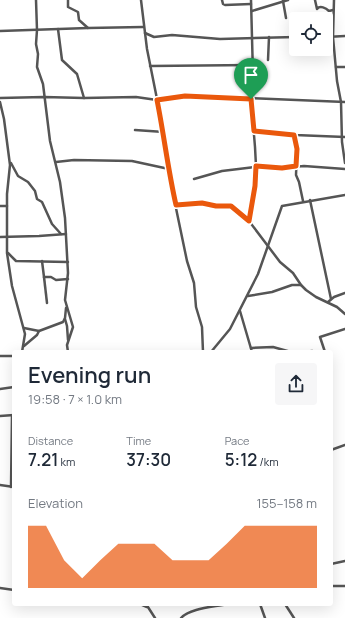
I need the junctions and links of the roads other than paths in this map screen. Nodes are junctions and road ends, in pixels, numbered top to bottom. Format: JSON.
{"nodes":[{"id":1,"x":36,"y":0,"type":"edge"},
{"id":2,"x":68,"y":0,"type":"edge"},
{"id":3,"x":141,"y":0,"type":"edge"},
{"id":4,"x":222,"y":0,"type":"edge"},
{"id":5,"x":251,"y":0,"type":"edge"},
{"id":6,"x":288,"y":0,"type":"edge"},
{"id":7,"x":315,"y":0,"type":"edge"},
{"id":8,"x":333,"y":0,"type":"edge"},
{"id":9,"x":283,"y":1,"type":"junction"},
{"id":10,"x":251,"y":4,"type":"junction"},
{"id":11,"x":333,"y":10,"type":"joint"},
{"id":12,"x":252,"y":11,"type":"junction"},
{"id":13,"x":286,"y":18,"type":"dead end"},
{"id":14,"x":143,"y":27,"type":"junction"},
{"id":15,"x":88,"y":28,"type":"junction"},
{"id":16,"x":58,"y":29,"type":"junction"},
{"id":17,"x":37,"y":30,"type":"junction"},
{"id":18,"x":0,"y":31,"type":"edge"},
{"id":19,"x":144,"y":33,"type":"junction"},
{"id":20,"x":345,"y":36,"type":"edge"},
{"id":21,"x":252,"y":37,"type":"junction"},
{"id":22,"x":269,"y":37,"type":"junction"},
{"id":23,"x":289,"y":37,"type":"edge"},
{"id":24,"x":333,"y":37,"type":"joint"},
{"id":25,"x":268,"y":60,"type":"dead end"},
{"id":26,"x":252,"y":65,"type":"junction"},
{"id":27,"x":150,"y":66,"type":"junction"},
{"id":28,"x":336,"y":67,"type":"junction"},
{"id":29,"x":345,"y":67,"type":"edge"},
{"id":30,"x":44,"y":97,"type":"junction"},
{"id":31,"x":0,"y":98,"type":"edge"},
{"id":32,"x":84,"y":98,"type":"junction"},
{"id":33,"x":251,"y":98,"type":"junction"},
{"id":34,"x":157,"y":100,"type":"junction"},
{"id":35,"x":0,"y":102,"type":"edge"},
{"id":36,"x":341,"y":102,"type":"junction"},
{"id":37,"x":345,"y":102,"type":"edge"},
{"id":38,"x":135,"y":130,"type":"dead end"},
{"id":39,"x":254,"y":131,"type":"junction"},
{"id":40,"x":164,"y":132,"type":"junction"},
{"id":41,"x":294,"y":135,"type":"junction"},
{"id":42,"x":343,"y":137,"type":"edge"},
{"id":43,"x":9,"y":159,"type":"junction"},
{"id":44,"x":56,"y":162,"type":"junction"},
{"id":45,"x":345,"y":163,"type":"edge"},
{"id":46,"x":296,"y":166,"type":"junction"},
{"id":47,"x":256,"y":167,"type":"junction"},
{"id":48,"x":169,"y":169,"type":"junction"},
{"id":49,"x":345,"y":169,"type":"edge"},
{"id":50,"x":194,"y":179,"type":"dead end"},
{"id":51,"x":345,"y":195,"type":"edge"},
{"id":52,"x":310,"y":200,"type":"junction"},
{"id":53,"x":303,"y":201,"type":"junction"},
{"id":54,"x":176,"y":205,"type":"junction"},
{"id":55,"x":0,"y":206,"type":"edge"},
{"id":56,"x":7,"y":206,"type":"junction"},
{"id":57,"x":249,"y":221,"type":"junction"},
{"id":58,"x":61,"y":234,"type":"junction"},
{"id":59,"x":66,"y":234,"type":"junction"},
{"id":60,"x":0,"y":237,"type":"edge"},
{"id":61,"x":6,"y":237,"type":"junction"},
{"id":62,"x":269,"y":246,"type":"junction"},
{"id":63,"x":7,"y":253,"type":"junction"},
{"id":64,"x":42,"y":261,"type":"junction"},
{"id":65,"x":68,"y":262,"type":"junction"},
{"id":66,"x":44,"y":277,"type":"junction"},
{"id":67,"x":68,"y":279,"type":"junction"},
{"id":68,"x":301,"y":285,"type":"junction"},
{"id":69,"x":345,"y":294,"type":"edge"},
{"id":70,"x":247,"y":296,"type":"junction"},
{"id":71,"x":331,"y":298,"type":"junction"},
{"id":72,"x":328,"y":302,"type":"junction"},
{"id":73,"x":47,"y":303,"type":"dead end"},
{"id":74,"x":66,"y":306,"type":"junction"},
{"id":75,"x":240,"y":311,"type":"junction"},
{"id":76,"x":345,"y":314,"type":"edge"},
{"id":77,"x":65,"y":318,"type":"junction"},
{"id":78,"x":24,"y":328,"type":"junction"},
{"id":79,"x":345,"y":329,"type":"edge"},
{"id":80,"x":40,"y":331,"type":"junction"},
{"id":81,"x":68,"y":342,"type":"junction"},
{"id":82,"x":23,"y":346,"type":"junction"},
{"id":83,"x":22,"y":350,"type":"edge"},
{"id":84,"x":67,"y":350,"type":"edge"},
{"id":85,"x":203,"y":350,"type":"edge"},
{"id":86,"x":213,"y":350,"type":"edge"},
{"id":87,"x":251,"y":350,"type":"edge"},
{"id":88,"x":284,"y":350,"type":"edge"},
{"id":89,"x":325,"y":350,"type":"edge"},
{"id":90,"x":0,"y":356,"type":"edge"},
{"id":91,"x":12,"y":356,"type":"edge"},
{"id":92,"x":12,"y":387,"type":"edge"},
{"id":93,"x":0,"y":389,"type":"edge"},
{"id":94,"x":0,"y":416,"type":"edge"},
{"id":95,"x":12,"y":416,"type":"edge"},
{"id":96,"x":345,"y":445,"type":"edge"},
{"id":97,"x":333,"y":449,"type":"edge"},
{"id":98,"x":0,"y":485,"type":"edge"},
{"id":99,"x":12,"y":487,"type":"edge"},
{"id":100,"x":345,"y":561,"type":"edge"},
{"id":101,"x":333,"y":564,"type":"edge"},
{"id":102,"x":333,"y":586,"type":"edge"},
{"id":103,"x":345,"y":586,"type":"edge"},
{"id":104,"x":0,"y":588,"type":"edge"},
{"id":105,"x":12,"y":590,"type":"edge"},
{"id":106,"x":206,"y":606,"type":"edge"},
{"id":107,"x":261,"y":606,"type":"edge"},
{"id":108,"x":286,"y":606,"type":"edge"},
{"id":109,"x":148,"y":607,"type":"edge"},
{"id":110,"x":155,"y":618,"type":"edge"},
{"id":111,"x":181,"y":618,"type":"edge"},
{"id":112,"x":265,"y":618,"type":"edge"},
{"id":113,"x":294,"y":618,"type":"edge"}],
"edges":[{"from":1,"to":17,"type":"street"},
{"from":2,"to":15,"type":"street"},
{"from":3,"to":14,"type":"street"},
{"from":4,"to":10,"type":"street"},
{"from":5,"to":10,"type":"street"},
{"from":6,"to":9,"type":"street"},
{"from":7,"to":11,"type":"street"},
{"from":8,"to":11,"type":"street"},
{"from":9,"to":12,"type":"street"},
{"from":9,"to":13,"type":"street"},
{"from":10,"to":12,"type":"street"},
{"from":12,"to":21,"type":"street"},
{"from":14,"to":15,"type":"street"},
{"from":14,"to":19,"type":"street"},
{"from":15,"to":16,"type":"street"},
{"from":16,"to":17,"type":"street"},
{"from":16,"to":32,"type":"street"},
{"from":17,"to":18,"type":"street"},
{"from":17,"to":30,"type":"street"},
{"from":19,"to":21,"type":"street"},
{"from":19,"to":27,"type":"street"},
{"from":20,"to":24,"type":"street"},
{"from":21,"to":22,"type":"street"},
{"from":21,"to":26,"type":"street"},
{"from":22,"to":23,"type":"street"},
{"from":22,"to":25,"type":"street"},
{"from":24,"to":28,"type":"street"},
{"from":26,"to":27,"type":"street"},
{"from":26,"to":33,"type":"street"},
{"from":27,"to":34,"type":"street"},
{"from":28,"to":29,"type":"street"},
{"from":28,"to":36,"type":"street"},
{"from":30,"to":31,"type":"street"},
{"from":30,"to":32,"type":"street"},
{"from":30,"to":44,"type":"street"},
{"from":32,"to":34,"type":"street"},
{"from":33,"to":34,"type":"street"},
{"from":33,"to":36,"type":"street"},
{"from":33,"to":39,"type":"street"},
{"from":34,"to":40,"type":"street"},
{"from":35,"to":43,"type":"street"},
{"from":36,"to":37,"type":"street"},
{"from":36,"to":42,"type":"street"},
{"from":38,"to":40,"type":"street"},
{"from":39,"to":41,"type":"street"},
{"from":39,"to":47,"type":"street"},
{"from":40,"to":48,"type":"street"},
{"from":41,"to":42,"type":"street"},
{"from":41,"to":46,"type":"street"},
{"from":42,"to":45,"type":"street"},
{"from":43,"to":56,"type":"street"},
{"from":43,"to":58,"type":"street"},
{"from":44,"to":48,"type":"street"},
{"from":44,"to":59,"type":"street"},
{"from":46,"to":47,"type":"street"},
{"from":46,"to":49,"type":"street"},
{"from":46,"to":53,"type":"street"},
{"from":47,"to":50,"type":"street"},
{"from":47,"to":57,"type":"street"},
{"from":48,"to":54,"type":"street"},
{"from":51,"to":52,"type":"street"},
{"from":52,"to":53,"type":"street"},
{"from":52,"to":71,"type":"street"},
{"from":53,"to":62,"type":"street"},
{"from":54,"to":57,"type":"street"},
{"from":54,"to":85,"type":"street"},
{"from":55,"to":56,"type":"street"},
{"from":56,"to":61,"type":"street"},
{"from":57,"to":62,"type":"street"},
{"from":58,"to":59,"type":"street"},
{"from":58,"to":61,"type":"street"},
{"from":59,"to":65,"type":"street"},
{"from":60,"to":61,"type":"street"},
{"from":61,"to":63,"type":"street"},
{"from":62,"to":68,"type":"street"},
{"from":62,"to":70,"type":"street"},
{"from":63,"to":64,"type":"street"},
{"from":63,"to":78,"type":"street"},
{"from":64,"to":65,"type":"street"},
{"from":64,"to":66,"type":"street"},
{"from":65,"to":67,"type":"street"},
{"from":66,"to":67,"type":"street"},
{"from":66,"to":73,"type":"street"},
{"from":67,"to":74,"type":"street"},
{"from":68,"to":70,"type":"street"},
{"from":68,"to":72,"type":"street"},
{"from":69,"to":71,"type":"street"},
{"from":70,"to":75,"type":"street"},
{"from":71,"to":72,"type":"street"},
{"from":72,"to":76,"type":"street"},
{"from":74,"to":77,"type":"street"},
{"from":74,"to":81,"type":"street"},
{"from":75,"to":86,"type":"street"},
{"from":75,"to":87,"type":"street"},
{"from":77,"to":80,"type":"street"},
{"from":77,"to":81,"type":"street"},
{"from":78,"to":80,"type":"street"},
{"from":78,"to":82,"type":"street"},
{"from":79,"to":89,"type":"street"},
{"from":80,"to":82,"type":"street"},
{"from":81,"to":84,"type":"street"},
{"from":82,"to":83,"type":"street"},
{"from":87,"to":88,"type":"street"},
{"from":90,"to":91,"type":"street"},
{"from":92,"to":93,"type":"street"},
{"from":94,"to":95,"type":"street"},
{"from":96,"to":97,"type":"street"},
{"from":98,"to":99,"type":"street"},
{"from":100,"to":101,"type":"street"},
{"from":102,"to":103,"type":"street"},
{"from":104,"to":105,"type":"street"},
{"from":106,"to":111,"type":"street"},
{"from":107,"to":112,"type":"street"},
{"from":108,"to":113,"type":"street"},
{"from":109,"to":110,"type":"street"}]}
